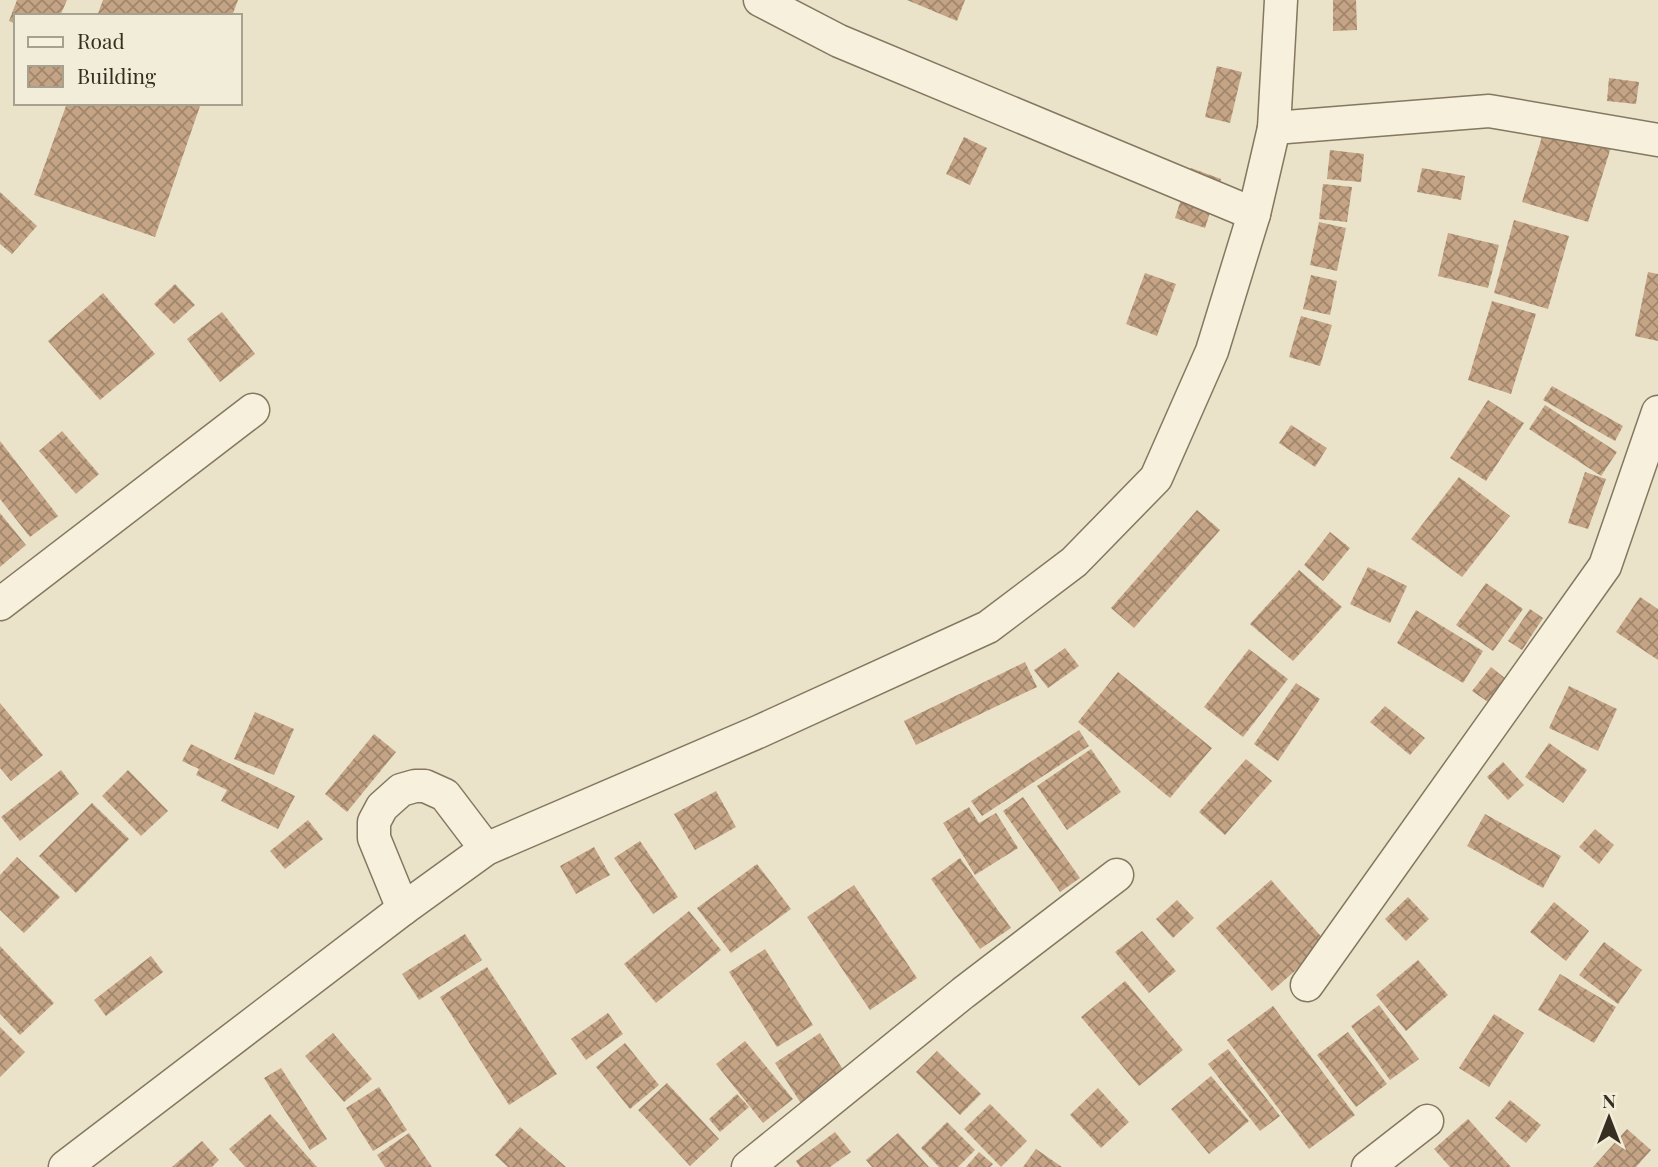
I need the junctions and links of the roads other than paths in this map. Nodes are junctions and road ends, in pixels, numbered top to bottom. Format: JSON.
{"nodes":[{"id":1,"x":760,"y":0,"type":"edge"},
{"id":2,"x":1282,"y":0,"type":"edge"},
{"id":3,"x":1274,"y":128,"type":"junction"},
{"id":4,"x":1658,"y":140,"type":"edge"},
{"id":5,"x":1254,"y":214,"type":"junction"},
{"id":6,"x":253,"y":410,"type":"dead end"},
{"id":7,"x":1658,"y":412,"type":"edge"},
{"id":8,"x":0,"y":604,"type":"edge"},
{"id":9,"x":486,"y":849,"type":"junction"},
{"id":10,"x":1117,"y":875,"type":"dead end"},
{"id":11,"x":403,"y":909,"type":"junction"},
{"id":12,"x":1307,"y":985,"type":"dead end"},
{"id":13,"x":1427,"y":1121,"type":"dead end"},
{"id":14,"x":65,"y":1167,"type":"edge"},
{"id":15,"x":748,"y":1167,"type":"edge"},
{"id":16,"x":1368,"y":1167,"type":"edge"}],
"edges":[{"from":1,"to":5,"type":"street"},
{"from":2,"to":3,"type":"street"},
{"from":3,"to":4,"type":"street"},
{"from":3,"to":5,"type":"street"},
{"from":5,"to":9,"type":"street"},
{"from":6,"to":8,"type":"street"},
{"from":7,"to":12,"type":"street"},
{"from":9,"to":11,"type":"street"},
{"from":9,"to":11,"type":"street"},
{"from":10,"to":15,"type":"street"},
{"from":11,"to":14,"type":"street"},
{"from":13,"to":16,"type":"street"}]}
